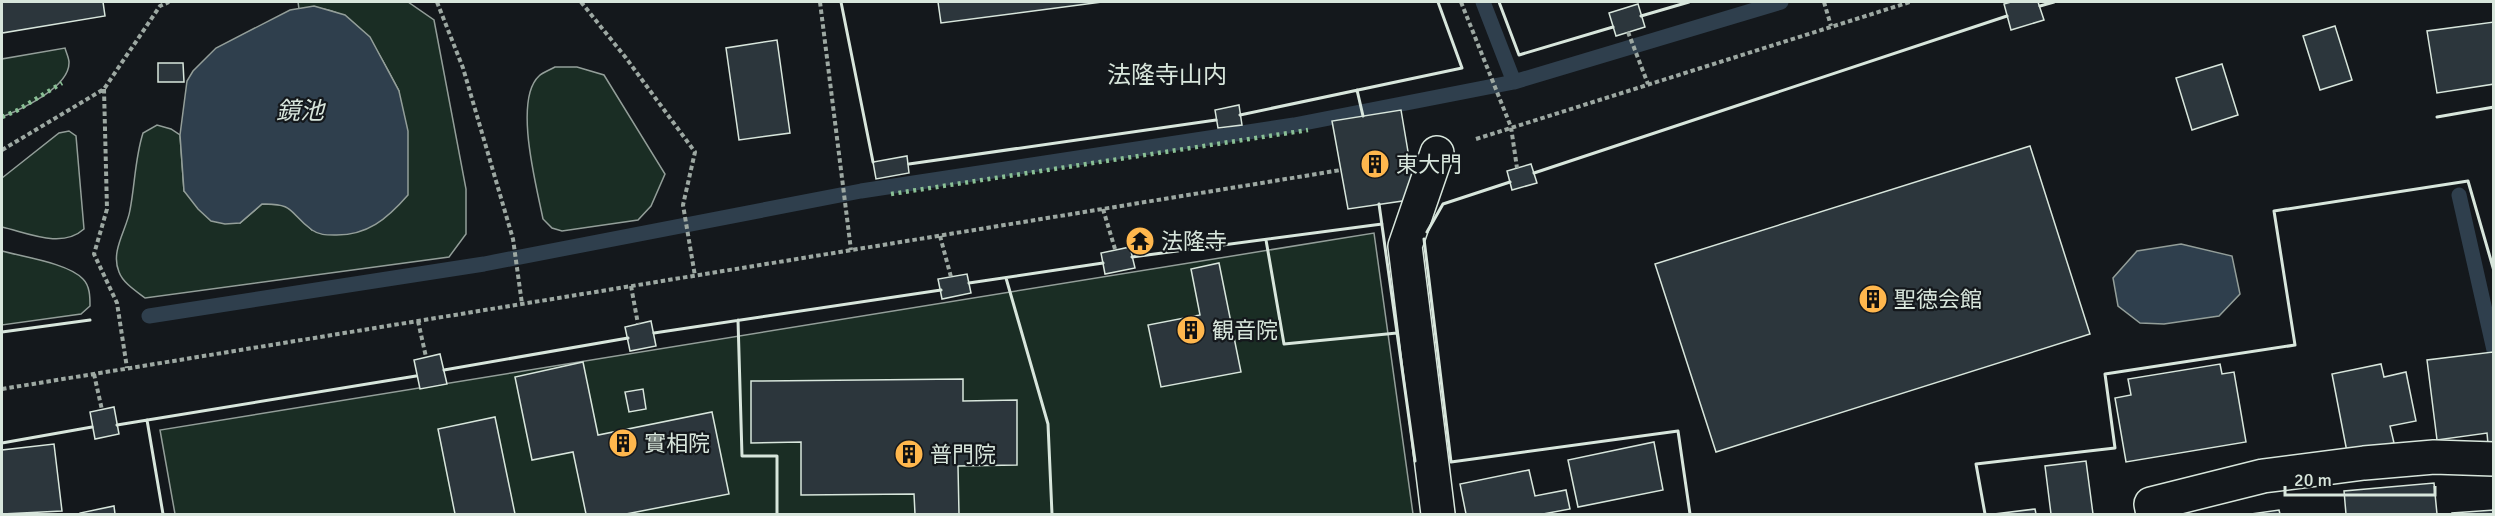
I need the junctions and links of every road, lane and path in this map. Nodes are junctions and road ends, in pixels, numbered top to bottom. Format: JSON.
{"nodes":[{"id":1,"x":169,"y":2,"type":"edge"},
{"id":2,"x":437,"y":2,"type":"edge"},
{"id":3,"x":581,"y":2,"type":"edge"},
{"id":4,"x":820,"y":2,"type":"edge"},
{"id":5,"x":1461,"y":2,"type":"edge"},
{"id":6,"x":1824,"y":2,"type":"edge"},
{"id":7,"x":1910,"y":2,"type":"edge"},
{"id":8,"x":1830,"y":26,"type":"junction"},
{"id":9,"x":1628,"y":32,"type":"dead end"},
{"id":10,"x":1648,"y":84,"type":"junction"},
{"id":11,"x":104,"y":89,"type":"junction"},
{"id":12,"x":1511,"y":127,"type":"junction"},
{"id":13,"x":2,"y":150,"type":"edge"},
{"id":14,"x":1437,"y":153,"type":"dead end"},
{"id":15,"x":1517,"y":168,"type":"dead end"},
{"id":16,"x":1341,"y":170,"type":"dead end"},
{"id":17,"x":1103,"y":209,"type":"junction"},
{"id":18,"x":940,"y":236,"type":"junction"},
{"id":19,"x":1115,"y":249,"type":"dead end"},
{"id":20,"x":851,"y":250,"type":"junction"},
{"id":21,"x":695,"y":276,"type":"junction"},
{"id":22,"x":951,"y":277,"type":"dead end"},
{"id":23,"x":631,"y":286,"type":"junction"},
{"id":24,"x":522,"y":304,"type":"junction"},
{"id":25,"x":418,"y":321,"type":"junction"},
{"id":26,"x":638,"y":324,"type":"dead end"},
{"id":27,"x":426,"y":357,"type":"dead end"},
{"id":28,"x":127,"y":368,"type":"junction"},
{"id":29,"x":94,"y":374,"type":"junction"},
{"id":30,"x":2,"y":389,"type":"edge"},
{"id":31,"x":102,"y":410,"type":"dead end"},
{"id":32,"x":2493,"y":459,"type":"edge"},
{"id":33,"x":1438,"y":514,"type":"edge"},
{"id":34,"x":2153,"y":514,"type":"edge"}],
"edges":[{"from":1,"to":11,"type":"path"},
{"from":2,"to":24,"type":"path"},
{"from":3,"to":21,"type":"path"},
{"from":4,"to":20,"type":"path"},
{"from":5,"to":12,"type":"path"},
{"from":6,"to":8,"type":"path"},
{"from":7,"to":8,"type":"path"},
{"from":8,"to":10,"type":"path"},
{"from":9,"to":10,"type":"path"},
{"from":10,"to":12,"type":"path"},
{"from":11,"to":13,"type":"path"},
{"from":11,"to":28,"type":"path"},
{"from":12,"to":15,"type":"path"},
{"from":14,"to":33,"type":"street"},
{"from":16,"to":17,"type":"path"},
{"from":17,"to":18,"type":"path"},
{"from":17,"to":19,"type":"path"},
{"from":18,"to":20,"type":"path"},
{"from":18,"to":22,"type":"path"},
{"from":20,"to":21,"type":"path"},
{"from":21,"to":23,"type":"path"},
{"from":23,"to":24,"type":"path"},
{"from":23,"to":26,"type":"path"},
{"from":24,"to":25,"type":"path"},
{"from":25,"to":27,"type":"path"},
{"from":25,"to":28,"type":"path"},
{"from":28,"to":29,"type":"path"},
{"from":29,"to":30,"type":"path"},
{"from":29,"to":31,"type":"path"},
{"from":32,"to":34,"type":"street"}]}
